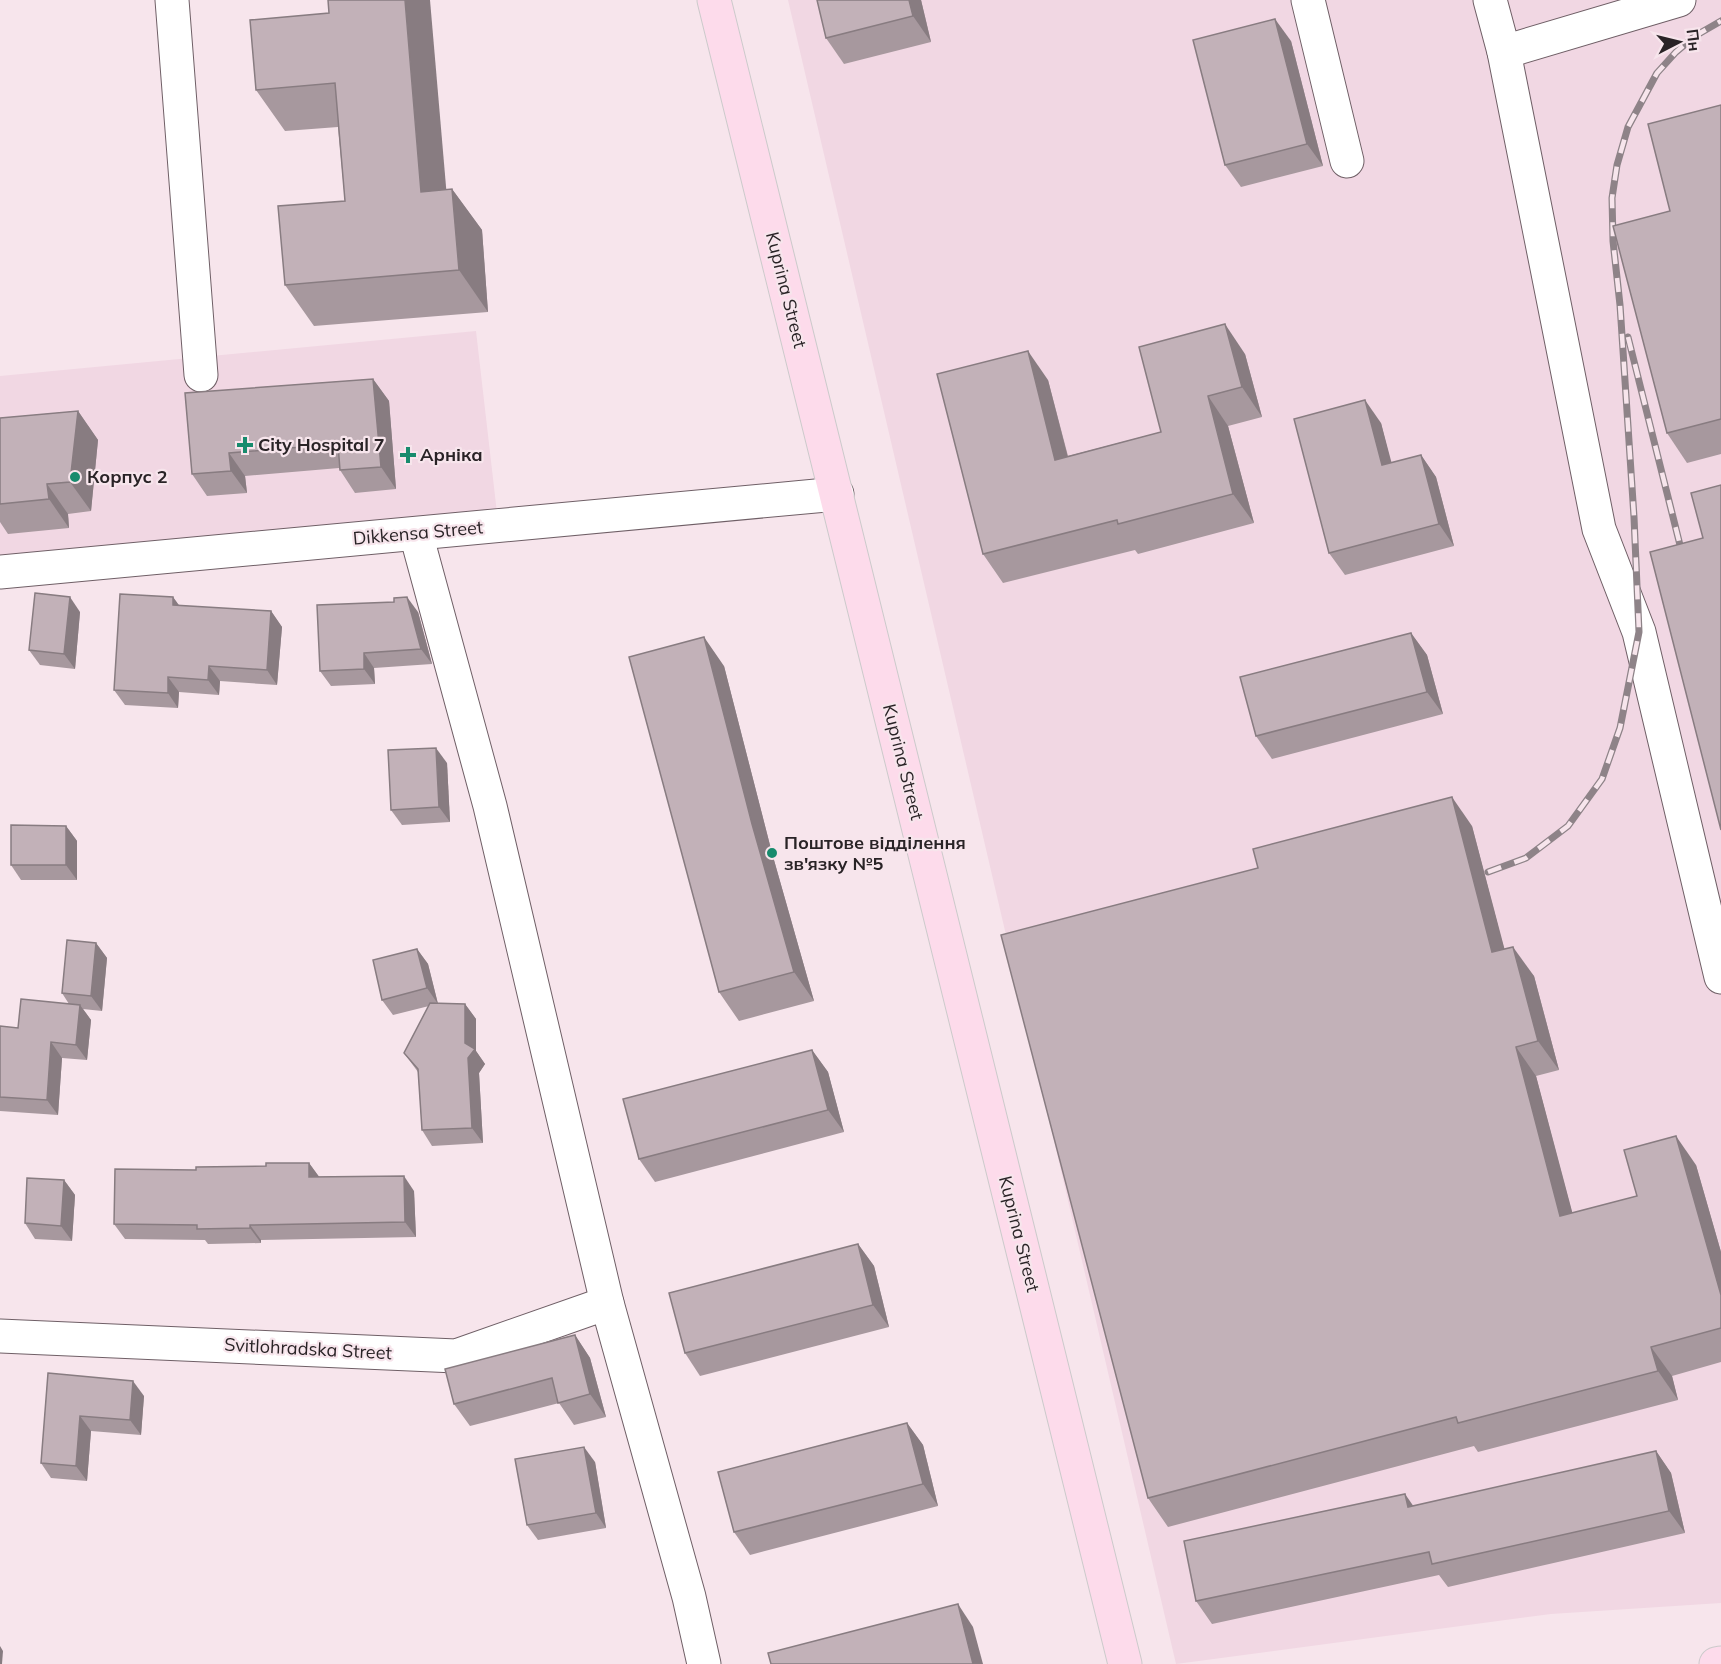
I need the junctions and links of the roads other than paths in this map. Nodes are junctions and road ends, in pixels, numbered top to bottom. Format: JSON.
{"nodes":[{"id":1,"x":172,"y":0,"type":"edge"},
{"id":2,"x":714,"y":0,"type":"edge"},
{"id":3,"x":1308,"y":0,"type":"edge"},
{"id":4,"x":1490,"y":0,"type":"edge"},
{"id":5,"x":1679,"y":0,"type":"edge"},
{"id":6,"x":1504,"y":52,"type":"junction"},
{"id":7,"x":1347,"y":161,"type":"dead end"},
{"id":8,"x":201,"y":375,"type":"dead end"},
{"id":9,"x":837,"y":494,"type":"junction"},
{"id":10,"x":416,"y":534,"type":"junction"},
{"id":11,"x":0,"y":572,"type":"edge"},
{"id":12,"x":1721,"y":977,"type":"edge"},
{"id":13,"x":607,"y":1303,"type":"junction"},
{"id":14,"x":0,"y":1336,"type":"edge"},
{"id":15,"x":1721,"y":1663,"type":"edge"},
{"id":16,"x":704,"y":1664,"type":"edge"},
{"id":17,"x":1125,"y":1664,"type":"edge"},
{"id":18,"x":1716,"y":1664,"type":"edge"}],
"edges":[{"from":1,"to":8,"type":"street"},
{"from":2,"to":9,"type":"main road","name":"Kuprina Street"},
{"from":3,"to":7,"type":"street"},
{"from":4,"to":6,"type":"street"},
{"from":5,"to":6,"type":"street"},
{"from":6,"to":12,"type":"street"},
{"from":9,"to":10,"type":"street","name":"Dikkensa Street"},
{"from":9,"to":17,"type":"main road","name":"Kuprina Street"},
{"from":10,"to":11,"type":"street","name":"Dikkensa Street"},
{"from":10,"to":13,"type":"street"},
{"from":13,"to":14,"type":"street","name":"Svitlohradska Street"},
{"from":13,"to":16,"type":"street"},
{"from":15,"to":18,"type":"main road"}]}
